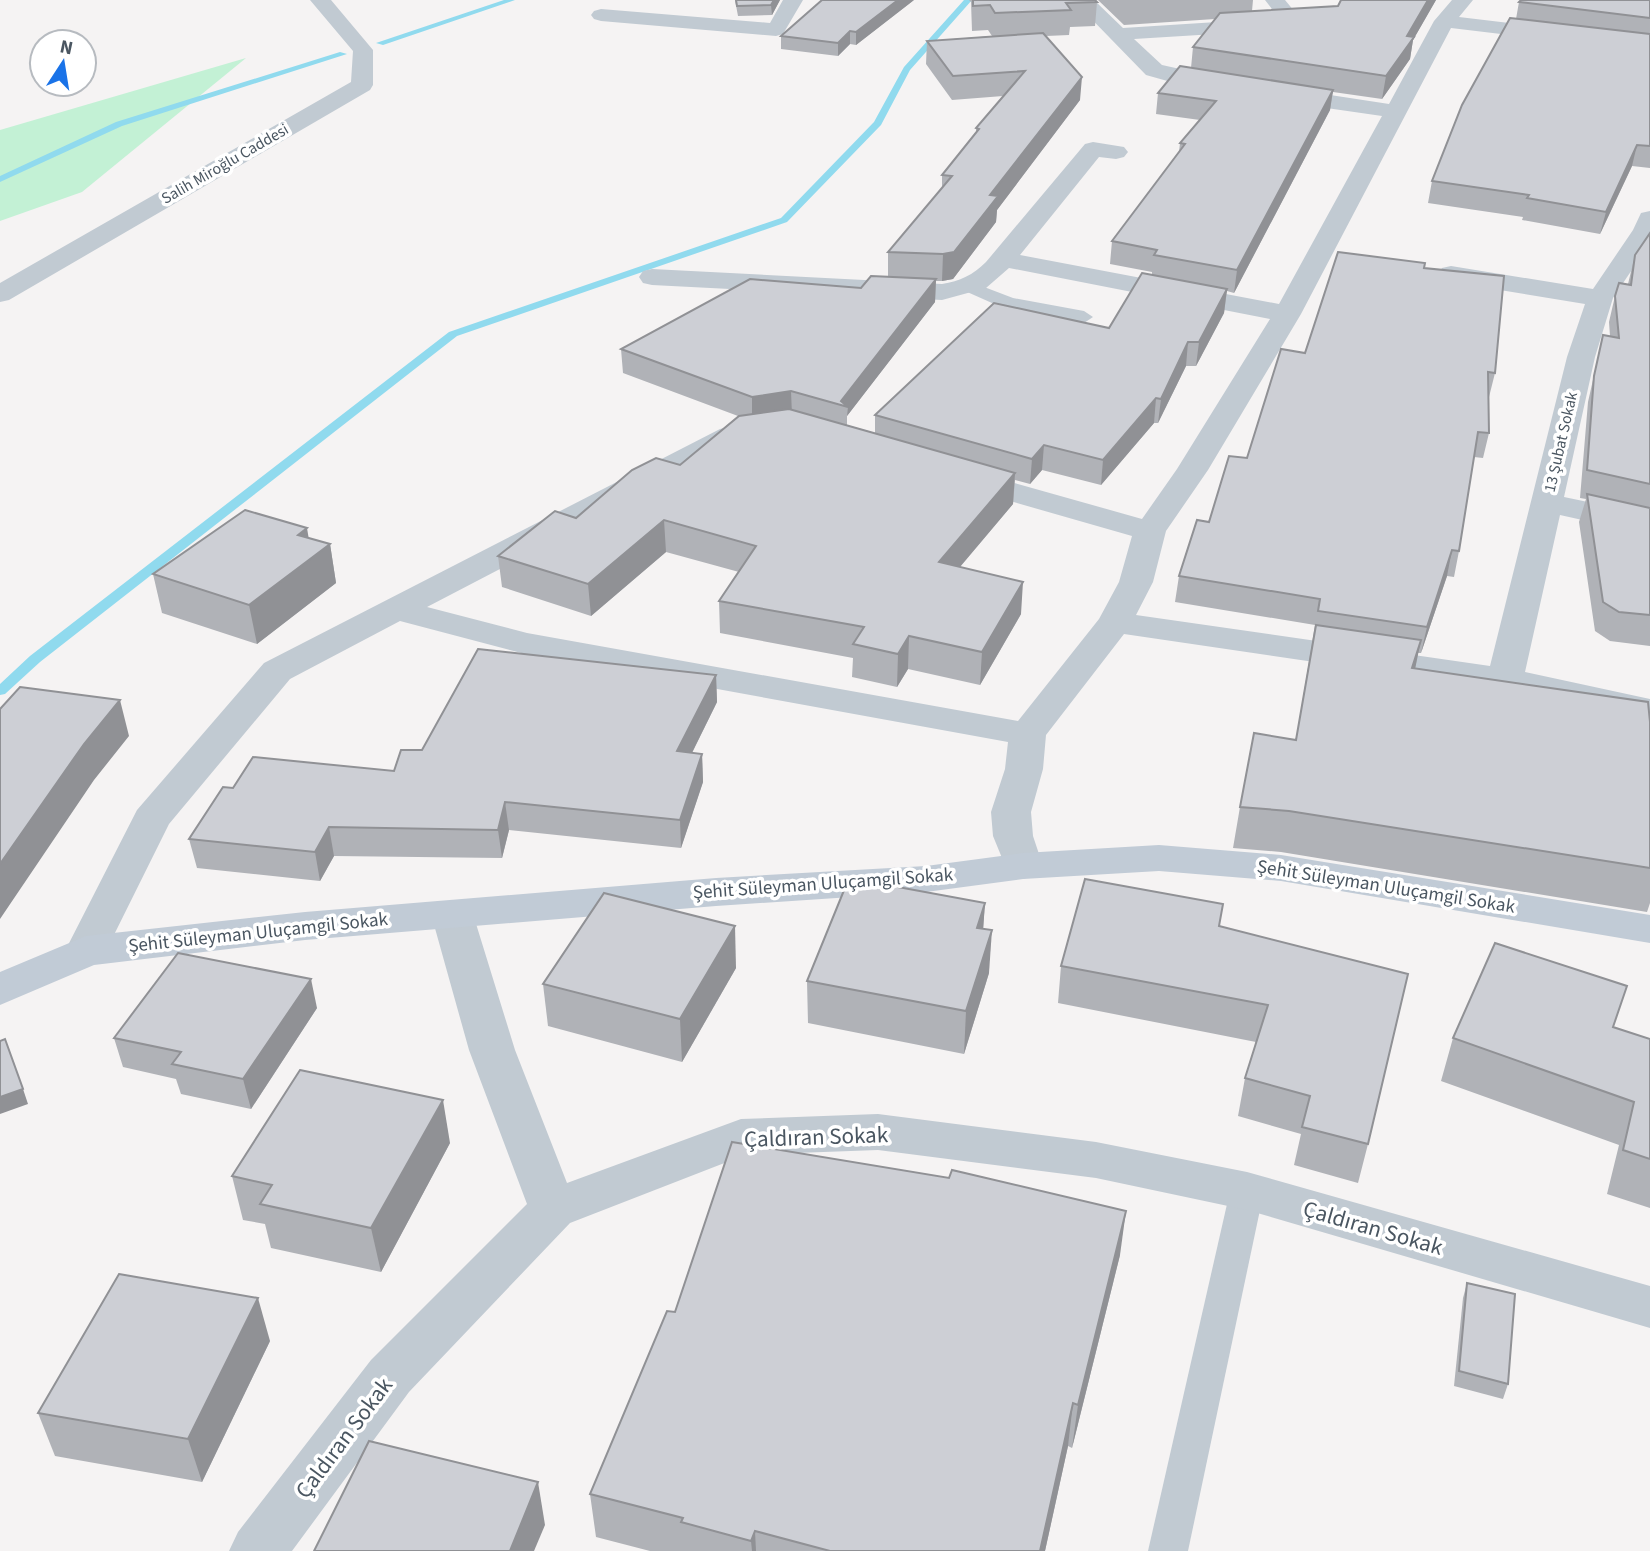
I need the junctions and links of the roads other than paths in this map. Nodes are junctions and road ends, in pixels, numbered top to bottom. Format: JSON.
{"nodes":[{"id":1,"x":320,"y":0,"type":"edge"},
{"id":2,"x":793,"y":0,"type":"edge"},
{"id":3,"x":1083,"y":0,"type":"edge"},
{"id":4,"x":1275,"y":0,"type":"edge"},
{"id":5,"x":1453,"y":10,"type":"edge"},
{"id":6,"x":601,"y":15,"type":"dead end"},
{"id":7,"x":1117,"y":34,"type":"junction"},
{"id":8,"x":1650,"y":47,"type":"edge"},
{"id":9,"x":1394,"y":111,"type":"junction"},
{"id":10,"x":1116,"y":152,"type":"dead end"},
{"id":11,"x":1649,"y":226,"type":"edge"},
{"id":12,"x":1003,"y":259,"type":"junction"},
{"id":13,"x":1427,"y":270,"type":"edge"},
{"id":14,"x":652,"y":277,"type":"dead end"},
{"id":15,"x":971,"y":287,"type":"junction"},
{"id":16,"x":0,"y":294,"type":"edge"},
{"id":17,"x":1601,"y":298,"type":"junction"},
{"id":18,"x":1287,"y":314,"type":"junction"},
{"id":19,"x":1084,"y":317,"type":"dead end"},
{"id":20,"x":767,"y":430,"type":"edge"},
{"id":21,"x":937,"y":470,"type":"edge"},
{"id":22,"x":1547,"y":503,"type":"junction"},
{"id":23,"x":1650,"y":525,"type":"edge"},
{"id":24,"x":1150,"y":531,"type":"junction"},
{"id":25,"x":395,"y":608,"type":"junction"},
{"id":26,"x":1115,"y":622,"type":"junction"},
{"id":27,"x":1505,"y":679,"type":"junction"},
{"id":28,"x":1650,"y":710,"type":"edge"},
{"id":29,"x":1027,"y":734,"type":"junction"},
{"id":30,"x":1023,"y":866,"type":"junction"},
{"id":31,"x":452,"y":914,"type":"junction"},
{"id":32,"x":1650,"y":929,"type":"edge"},
{"id":33,"x":86,"y":951,"type":"junction"},
{"id":34,"x":0,"y":990,"type":"edge"},
{"id":35,"x":1247,"y":1191,"type":"junction"},
{"id":36,"x":552,"y":1209,"type":"junction"},
{"id":37,"x":1650,"y":1307,"type":"edge"},
{"id":38,"x":258,"y":1551,"type":"edge"},
{"id":39,"x":1168,"y":1551,"type":"edge"}],
"edges":[{"from":1,"to":16,"type":"street","name":"Salih Miroğlu Caddesi"},
{"from":2,"to":6,"type":"street"},
{"from":3,"to":7,"type":"street"},
{"from":4,"to":7,"type":"street"},
{"from":5,"to":8,"type":"street"},
{"from":5,"to":9,"type":"street"},
{"from":7,"to":9,"type":"street"},
{"from":9,"to":18,"type":"street"},
{"from":10,"to":12,"type":"street"},
{"from":11,"to":17,"type":"street","name":"13 Şubat Sokak"},
{"from":12,"to":15,"type":"street"},
{"from":12,"to":18,"type":"street"},
{"from":13,"to":17,"type":"street"},
{"from":14,"to":15,"type":"street"},
{"from":15,"to":19,"type":"lane"},
{"from":17,"to":22,"type":"street","name":"13 Şubat Sokak"},
{"from":18,"to":24,"type":"street"},
{"from":20,"to":25,"type":"street"},
{"from":21,"to":24,"type":"street"},
{"from":22,"to":23,"type":"street"},
{"from":22,"to":27,"type":"street","name":"13 Şubat Sokak"},
{"from":24,"to":26,"type":"street"},
{"from":25,"to":29,"type":"street"},
{"from":25,"to":33,"type":"street"},
{"from":26,"to":27,"type":"street"},
{"from":26,"to":29,"type":"street"},
{"from":27,"to":28,"type":"street"},
{"from":29,"to":30,"type":"street"},
{"from":30,"to":31,"type":"street","name":"Şehit Süleyman Uluçamgil Sokak"},
{"from":30,"to":32,"type":"street","name":"Şehit Süleyman Uluçamgil Sokak"},
{"from":31,"to":33,"type":"street","name":"Şehit Süleyman Uluçamgil Sokak"},
{"from":31,"to":36,"type":"street"},
{"from":33,"to":34,"type":"street","name":"Şehit Süleyman Uluçamgil Sokak"},
{"from":35,"to":36,"type":"street","name":"Çaldıran Sokak"},
{"from":35,"to":37,"type":"street","name":"Çaldıran Sokak"},
{"from":35,"to":39,"type":"lane"},
{"from":36,"to":38,"type":"street","name":"Çaldıran Sokak"}]}
